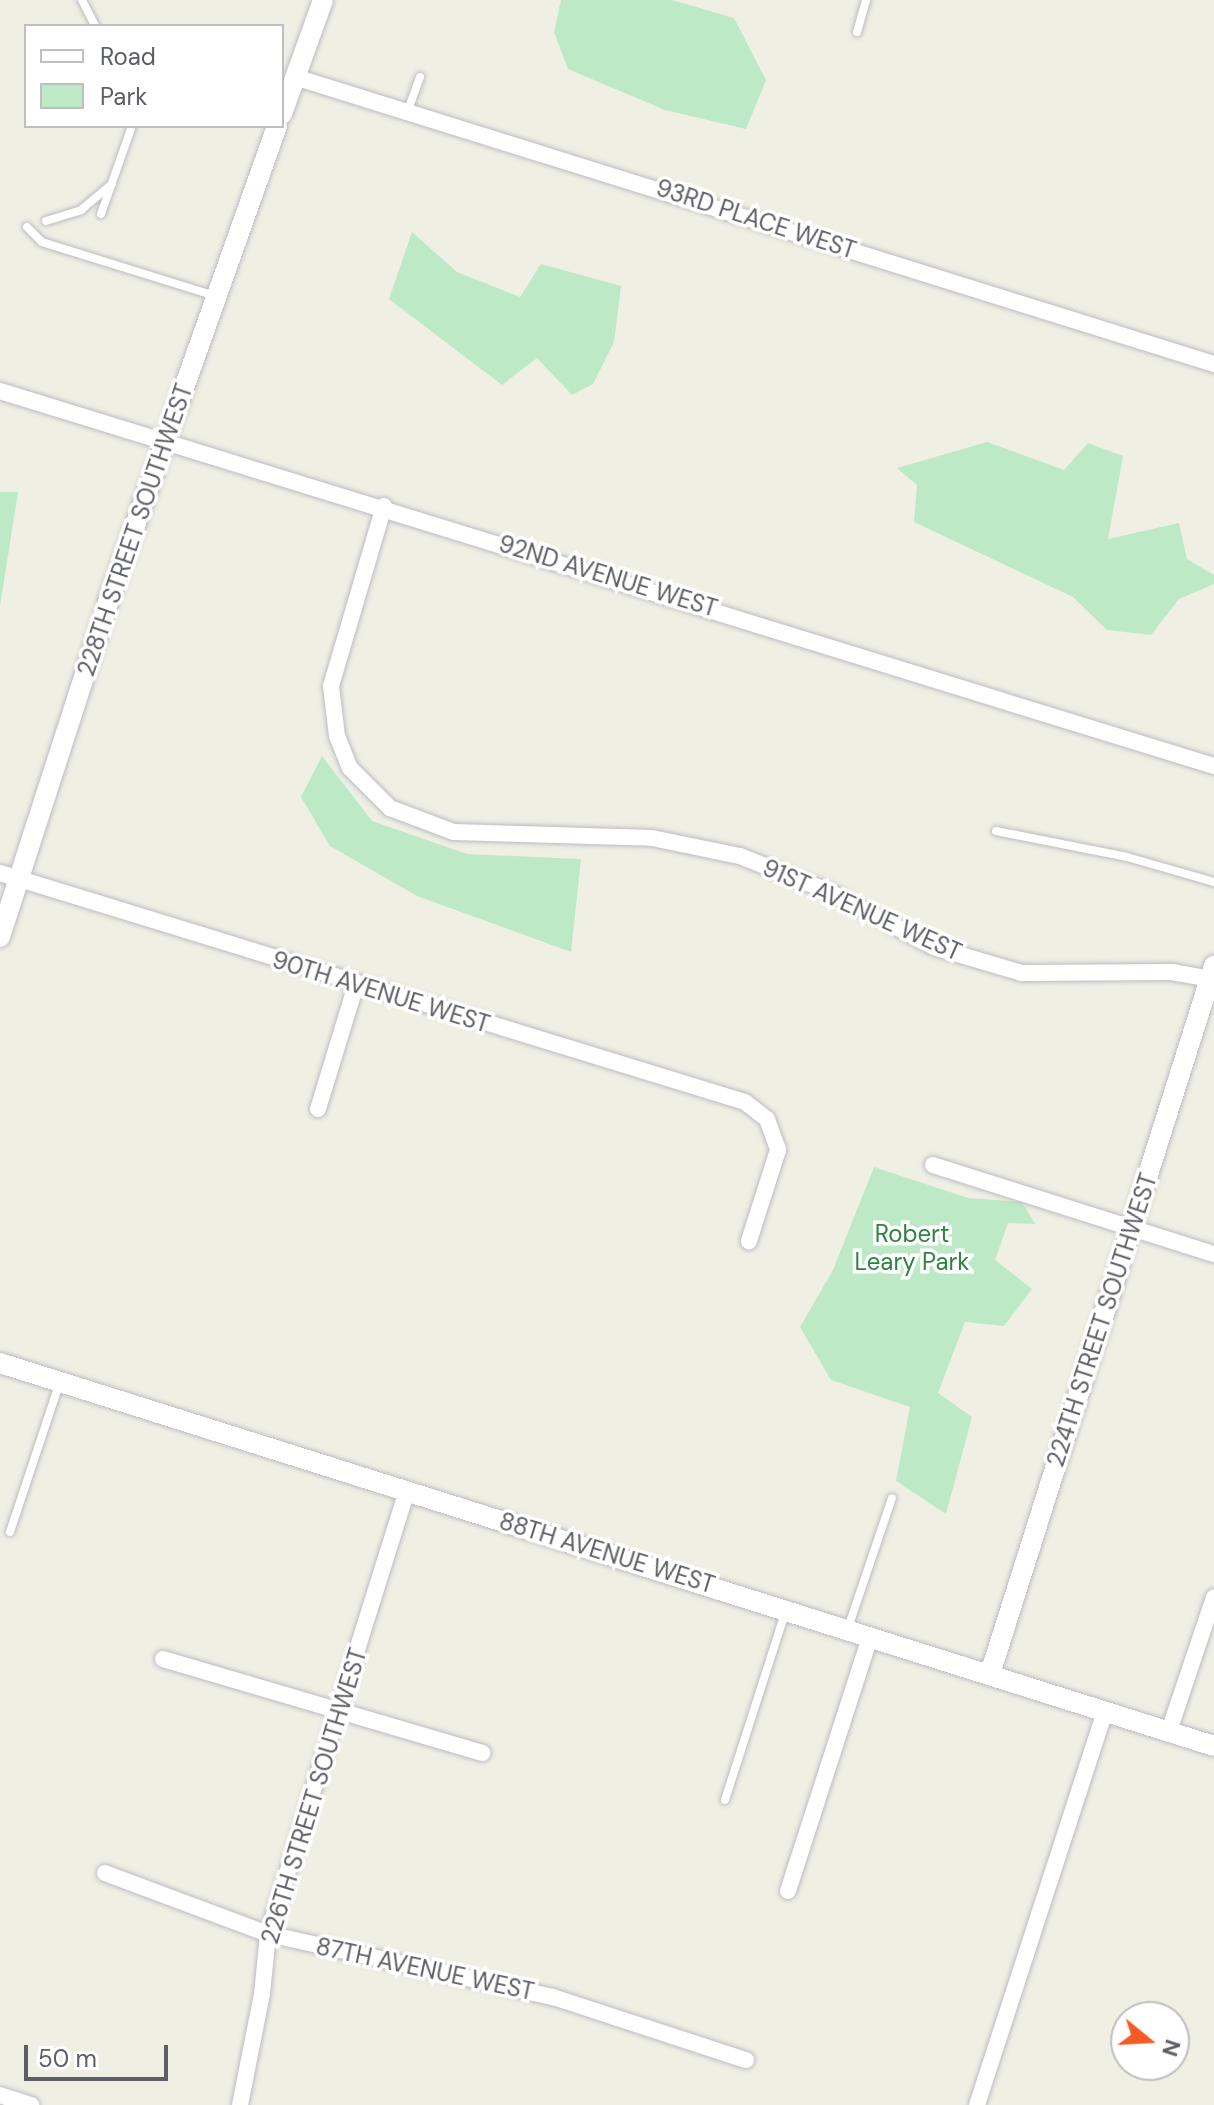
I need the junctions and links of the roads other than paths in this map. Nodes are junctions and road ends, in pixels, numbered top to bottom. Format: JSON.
{"nodes":[{"id":1,"x":82,"y":0,"type":"edge"},
{"id":2,"x":323,"y":0,"type":"edge"},
{"id":3,"x":866,"y":0,"type":"edge"},
{"id":4,"x":94,"y":24,"type":"edge"},
{"id":5,"x":857,"y":32,"type":"dead end"},
{"id":6,"x":420,"y":77,"type":"dead end"},
{"id":7,"x":298,"y":78,"type":"junction"},
{"id":8,"x":284,"y":110,"type":"edge"},
{"id":9,"x":408,"y":110,"type":"junction"},
{"id":10,"x":131,"y":128,"type":"edge"},
{"id":11,"x":276,"y":128,"type":"edge"},
{"id":12,"x":113,"y":183,"type":"junction"},
{"id":13,"x":101,"y":214,"type":"dead end"},
{"id":14,"x":46,"y":221,"type":"dead end"},
{"id":15,"x":27,"y":227,"type":"dead end"},
{"id":16,"x":215,"y":296,"type":"junction"},
{"id":17,"x":1214,"y":364,"type":"edge"},
{"id":18,"x":0,"y":391,"type":"edge"},
{"id":19,"x":164,"y":439,"type":"junction"},
{"id":20,"x":384,"y":506,"type":"junction"},
{"id":21,"x":1214,"y":766,"type":"edge"},
{"id":22,"x":996,"y":831,"type":"dead end"},
{"id":23,"x":9,"y":876,"type":"edge"},
{"id":24,"x":1214,"y":882,"type":"edge"},
{"id":25,"x":0,"y":937,"type":"edge"},
{"id":26,"x":1212,"y":973,"type":"edge"},
{"id":27,"x":356,"y":985,"type":"junction"},
{"id":28,"x":318,"y":1109,"type":"dead end"},
{"id":29,"x":933,"y":1165,"type":"dead end"},
{"id":30,"x":1131,"y":1228,"type":"junction"},
{"id":31,"x":749,"y":1241,"type":"dead end"},
{"id":32,"x":1214,"y":1254,"type":"edge"},
{"id":33,"x":0,"y":1363,"type":"edge"},
{"id":34,"x":60,"y":1382,"type":"junction"},
{"id":35,"x":407,"y":1491,"type":"junction"},
{"id":36,"x":892,"y":1498,"type":"dead end"},
{"id":37,"x":10,"y":1532,"type":"dead end"},
{"id":38,"x":1214,"y":1597,"type":"edge"},
{"id":39,"x":787,"y":1610,"type":"junction"},
{"id":40,"x":848,"y":1629,"type":"junction"},
{"id":41,"x":870,"y":1637,"type":"junction"},
{"id":42,"x":163,"y":1659,"type":"dead end"},
{"id":43,"x":990,"y":1674,"type":"junction"},
{"id":44,"x":1105,"y":1711,"type":"junction"},
{"id":45,"x":338,"y":1712,"type":"junction"},
{"id":46,"x":1169,"y":1731,"type":"junction"},
{"id":47,"x":1214,"y":1746,"type":"edge"},
{"id":48,"x":482,"y":1753,"type":"dead end"},
{"id":49,"x":725,"y":1800,"type":"dead end"},
{"id":50,"x":105,"y":1873,"type":"dead end"},
{"id":51,"x":788,"y":1891,"type":"dead end"},
{"id":52,"x":268,"y":1934,"type":"junction"},
{"id":53,"x":746,"y":2060,"type":"dead end"},
{"id":54,"x":0,"y":2095,"type":"edge"},
{"id":55,"x":31,"y":2105,"type":"edge"},
{"id":56,"x":240,"y":2105,"type":"edge"},
{"id":57,"x":977,"y":2105,"type":"edge"}],
"edges":[{"from":1,"to":4,"type":"lane"},
{"from":2,"to":7,"type":"street"},
{"from":3,"to":5,"type":"lane"},
{"from":6,"to":9,"type":"lane"},
{"from":7,"to":8,"type":"street"},
{"from":7,"to":9,"type":"street","name":"93RD PLACE WEST"},
{"from":9,"to":17,"type":"street","name":"93RD PLACE WEST"},
{"from":10,"to":12,"type":"lane"},
{"from":11,"to":16,"type":"street","name":"228TH STREET SOUTHWEST"},
{"from":12,"to":13,"type":"lane"},
{"from":12,"to":14,"type":"lane"},
{"from":15,"to":16,"type":"lane"},
{"from":16,"to":19,"type":"street","name":"228TH STREET SOUTHWEST"},
{"from":18,"to":19,"type":"street","name":"92ND AVENUE WEST"},
{"from":19,"to":20,"type":"street","name":"92ND AVENUE WEST"},
{"from":19,"to":23,"type":"street","name":"228TH STREET SOUTHWEST"},
{"from":20,"to":21,"type":"street","name":"92ND AVENUE WEST"},
{"from":20,"to":26,"type":"street","name":"91ST AVENUE WEST"},
{"from":22,"to":24,"type":"lane"},
{"from":23,"to":25,"type":"street","name":"228TH STREET SOUTHWEST"},
{"from":23,"to":27,"type":"street","name":"90TH AVENUE WEST"},
{"from":26,"to":30,"type":"street","name":"224TH STREET SOUTHWEST"},
{"from":27,"to":28,"type":"street"},
{"from":27,"to":31,"type":"street","name":"90TH AVENUE WEST"},
{"from":29,"to":30,"type":"street"},
{"from":30,"to":32,"type":"street"},
{"from":30,"to":43,"type":"street","name":"224TH STREET SOUTHWEST"},
{"from":33,"to":34,"type":"street","name":"88TH AVENUE WEST"},
{"from":34,"to":35,"type":"street","name":"88TH AVENUE WEST"},
{"from":34,"to":37,"type":"lane"},
{"from":35,"to":39,"type":"street","name":"88TH AVENUE WEST"},
{"from":35,"to":45,"type":"street","name":"226TH STREET SOUTHWEST"},
{"from":36,"to":40,"type":"lane"},
{"from":38,"to":46,"type":"street"},
{"from":39,"to":40,"type":"street","name":"88TH AVENUE WEST"},
{"from":39,"to":49,"type":"lane"},
{"from":40,"to":41,"type":"street","name":"88TH AVENUE WEST"},
{"from":41,"to":43,"type":"street","name":"88TH AVENUE WEST"},
{"from":41,"to":51,"type":"street"},
{"from":42,"to":45,"type":"street"},
{"from":43,"to":44,"type":"street","name":"88TH AVENUE WEST"},
{"from":44,"to":46,"type":"street","name":"88TH AVENUE WEST"},
{"from":44,"to":57,"type":"street"},
{"from":45,"to":48,"type":"street"},
{"from":45,"to":52,"type":"street","name":"226TH STREET SOUTHWEST"},
{"from":46,"to":47,"type":"street","name":"88TH AVENUE WEST"},
{"from":50,"to":52,"type":"street","name":"87TH AVENUE WEST"},
{"from":52,"to":53,"type":"street","name":"87TH AVENUE WEST"},
{"from":52,"to":56,"type":"street","name":"226TH STREET SOUTHWEST"},
{"from":54,"to":55,"type":"street"}]}
